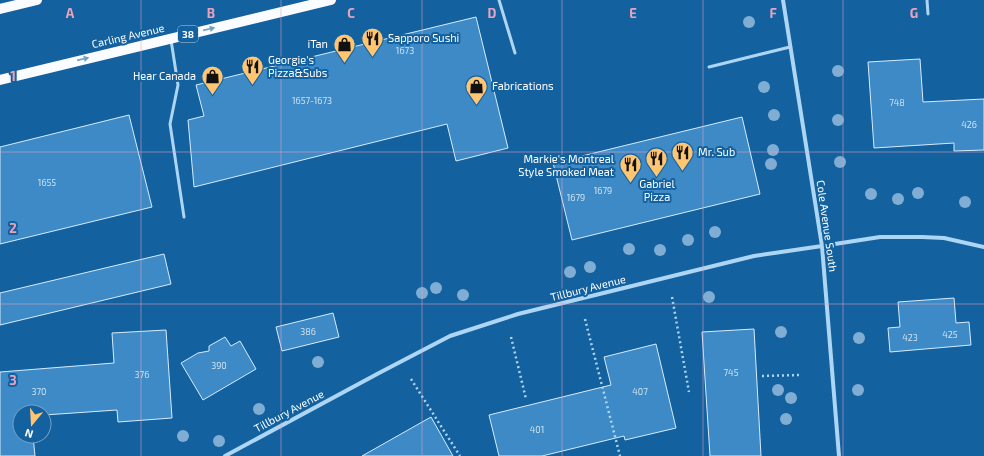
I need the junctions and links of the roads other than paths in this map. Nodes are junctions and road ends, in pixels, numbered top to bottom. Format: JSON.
{"nodes":[{"id":1,"x":37,"y":0,"type":"edge"},
{"id":2,"x":331,"y":0,"type":"edge"},
{"id":3,"x":499,"y":0,"type":"edge"},
{"id":4,"x":782,"y":0,"type":"edge"},
{"id":5,"x":927,"y":0,"type":"edge"},
{"id":6,"x":0,"y":9,"type":"edge"},
{"id":7,"x":928,"y":14,"type":"dead end"},
{"id":8,"x":171,"y":38,"type":"junction"},
{"id":9,"x":790,"y":47,"type":"junction"},
{"id":10,"x":514,"y":53,"type":"dead end"},
{"id":11,"x":709,"y":67,"type":"dead end"},
{"id":12,"x":0,"y":80,"type":"edge"},
{"id":13,"x":184,"y":217,"type":"dead end"},
{"id":14,"x":822,"y":246,"type":"junction"},
{"id":15,"x":984,"y":247,"type":"edge"},
{"id":16,"x":225,"y":456,"type":"edge"},
{"id":17,"x":839,"y":456,"type":"edge"}],
"edges":[{"from":1,"to":6,"type":"main road"},
{"from":8,"to":2,"type":"main road","name":"Carling Avenue","number":"38","one_way":true},
{"from":3,"to":10,"type":"lane"},
{"from":4,"to":9,"type":"street","name":"Cole Avenue South"},
{"from":5,"to":7,"type":"lane"},
{"from":12,"to":8,"type":"main road","name":"Carling Avenue","number":"38","one_way":true},
{"from":8,"to":13,"type":"lane"},
{"from":9,"to":11,"type":"lane"},
{"from":9,"to":14,"type":"street","name":"Cole Avenue South"},
{"from":14,"to":15,"type":"street","name":"Tillbury Avenue"},
{"from":14,"to":16,"type":"street","name":"Tillbury Avenue"},
{"from":14,"to":17,"type":"street","name":"Cole Avenue South"}]}
